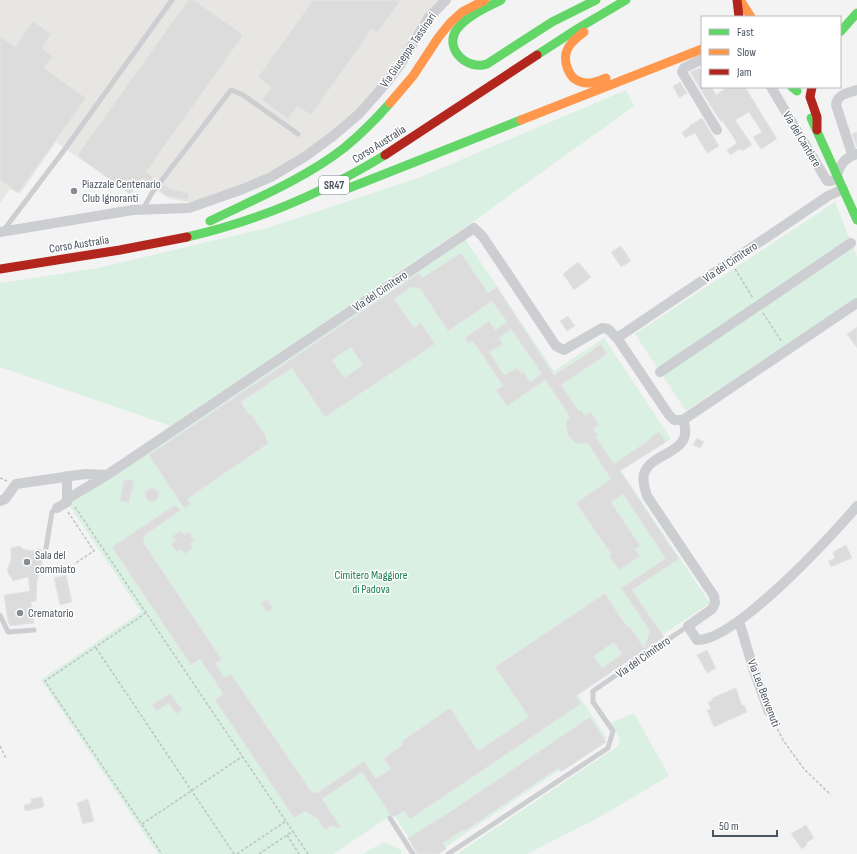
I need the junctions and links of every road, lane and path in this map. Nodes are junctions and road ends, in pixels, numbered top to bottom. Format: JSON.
{"nodes":[{"id":1,"x":172,"y":0,"type":"edge"},
{"id":2,"x":446,"y":0,"type":"edge"},
{"id":3,"x":485,"y":0,"type":"edge"},
{"id":4,"x":501,"y":0,"type":"edge"},
{"id":5,"x":596,"y":0,"type":"edge"},
{"id":6,"x":606,"y":0,"type":"edge"},
{"id":7,"x":737,"y":0,"type":"edge"},
{"id":8,"x":740,"y":0,"type":"edge"},
{"id":9,"x":629,"y":2,"type":"edge"},
{"id":10,"x":857,"y":13,"type":"edge"},
{"id":11,"x":739,"y":16,"type":"edge"},
{"id":12,"x":750,"y":16,"type":"edge"},
{"id":13,"x":841,"y":31,"type":"edge"},
{"id":14,"x":701,"y":41,"type":"edge"},
{"id":15,"x":701,"y":49,"type":"edge"},
{"id":16,"x":701,"y":60,"type":"edge"},
{"id":17,"x":491,"y":72,"type":"dead end"},
{"id":18,"x":772,"y":88,"type":"edge"},
{"id":19,"x":794,"y":88,"type":"edge"},
{"id":20,"x":812,"y":88,"type":"edge"},
{"id":21,"x":857,"y":90,"type":"edge"},
{"id":22,"x":717,"y":130,"type":"dead end"},
{"id":23,"x":817,"y":130,"type":"junction"},
{"id":24,"x":298,"y":134,"type":"dead end"},
{"id":25,"x":856,"y":154,"type":"edge"},
{"id":26,"x":838,"y":176,"type":"junction"},
{"id":27,"x":844,"y":189,"type":"junction"},
{"id":28,"x":290,"y":192,"type":"dead end"},
{"id":29,"x":143,"y":210,"type":"junction"},
{"id":30,"x":857,"y":220,"type":"edge"},
{"id":31,"x":210,"y":221,"type":"junction"},
{"id":32,"x":199,"y":224,"type":"dead end"},
{"id":33,"x":214,"y":230,"type":"junction"},
{"id":34,"x":1,"y":232,"type":"edge"},
{"id":35,"x":851,"y":243,"type":"dead end"},
{"id":36,"x":0,"y":269,"type":"edge"},
{"id":37,"x":857,"y":303,"type":"edge"},
{"id":38,"x":617,"y":338,"type":"junction"},
{"id":39,"x":660,"y":372,"type":"dead end"},
{"id":40,"x":683,"y":420,"type":"junction"},
{"id":41,"x":107,"y":475,"type":"junction"},
{"id":42,"x":67,"y":476,"type":"junction"},
{"id":43,"x":68,"y":500,"type":"junction"},
{"id":44,"x":0,"y":501,"type":"edge"},
{"id":45,"x":857,"y":506,"type":"edge"},
{"id":46,"x":57,"y":508,"type":"joint"},
{"id":47,"x":46,"y":548,"type":"dead end"},
{"id":48,"x":74,"y":564,"type":"dead end"},
{"id":49,"x":147,"y":613,"type":"junction"},
{"id":50,"x":0,"y":615,"type":"edge"},
{"id":51,"x":739,"y":621,"type":"junction"},
{"id":52,"x":688,"y":626,"type":"junction"},
{"id":53,"x":34,"y":630,"type":"dead end"},
{"id":54,"x":95,"y":647,"type":"junction"},
{"id":55,"x":769,"y":712,"type":"joint"},
{"id":56,"x":0,"y":746,"type":"edge"},
{"id":57,"x":243,"y":756,"type":"junction"},
{"id":58,"x":6,"y":758,"type":"dead end"},
{"id":59,"x":192,"y":791,"type":"junction"},
{"id":60,"x":831,"y":795,"type":"dead end"},
{"id":61,"x":390,"y":818,"type":"dead end"},
{"id":62,"x":286,"y":821,"type":"junction"},
{"id":63,"x":142,"y":824,"type":"junction"},
{"id":64,"x":293,"y":831,"type":"junction"},
{"id":65,"x":287,"y":835,"type":"junction"},
{"id":66,"x":162,"y":854,"type":"edge"},
{"id":67,"x":234,"y":854,"type":"edge"},
{"id":68,"x":237,"y":854,"type":"edge"},
{"id":69,"x":259,"y":854,"type":"edge"},
{"id":70,"x":299,"y":854,"type":"edge"},
{"id":71,"x":308,"y":854,"type":"edge"},
{"id":72,"x":414,"y":854,"type":"edge"},
{"id":73,"x":448,"y":854,"type":"edge"}],
"edges":[{"from":1,"to":34,"type":"lane"},
{"from":2,"to":29,"type":"street","name":"Via Giuseppe Tassinari"},
{"from":3,"to":31,"type":"main road"},
{"from":4,"to":5,"type":"main road"},
{"from":6,"to":17,"type":"main road"},
{"from":7,"to":11,"type":"main road"},
{"from":8,"to":12,"type":"main road"},
{"from":9,"to":14,"type":"main road"},
{"from":9,"to":33,"type":"main road","name":"Corso Australia","number":"SR47"},
{"from":10,"to":13,"type":"main road"},
{"from":15,"to":33,"type":"main road"},
{"from":16,"to":22,"type":"street"},
{"from":18,"to":26,"type":"street","name":"Via del Cantiere"},
{"from":19,"to":23,"type":"main road"},
{"from":20,"to":23,"type":"main road"},
{"from":21,"to":25,"type":"street"},
{"from":23,"to":26,"type":"main road"},
{"from":24,"to":29,"type":"lane"},
{"from":25,"to":26,"type":"street"},
{"from":26,"to":27,"type":"main road"},
{"from":27,"to":30,"type":"main road"},
{"from":27,"to":38,"type":"street","name":"Via del Cimitero"},
{"from":28,"to":31,"type":"main road"},
{"from":29,"to":34,"type":"street"},
{"from":31,"to":32,"type":"main road"},
{"from":33,"to":36,"type":"main road","name":"Corso Australia","number":"SR47"},
{"from":35,"to":39,"type":"street"},
{"from":37,"to":40,"type":"street"},
{"from":38,"to":40,"type":"street","name":"Via del Cimitero"},
{"from":38,"to":41,"type":"street","name":"Via del Cimitero"},
{"from":40,"to":52,"type":"street","name":"Via del Cimitero"},
{"from":41,"to":42,"type":"street"},
{"from":41,"to":43,"type":"street","name":"Via del Cimitero"},
{"from":42,"to":43,"type":"street"},
{"from":42,"to":44,"type":"street"},
{"from":43,"to":46,"type":"street","name":"Via del Cimitero"},
{"from":43,"to":48,"type":"path"},
{"from":43,"to":49,"type":"path"},
{"from":45,"to":51,"type":"street"},
{"from":46,"to":47,"type":"lane"},
{"from":49,"to":54,"type":"path"},
{"from":49,"to":57,"type":"path"},
{"from":50,"to":53,"type":"lane"},
{"from":51,"to":52,"type":"street"},
{"from":51,"to":55,"type":"street","name":"Via Leo Benvenuti"},
{"from":52,"to":73,"type":"lane","name":"Via del Cimitero"},
{"from":54,"to":59,"type":"path"},
{"from":54,"to":63,"type":"path"},
{"from":55,"to":60,"type":"path","name":"Via Leo Benvenuti"},
{"from":56,"to":58,"type":"path"},
{"from":57,"to":59,"type":"path"},
{"from":57,"to":62,"type":"path"},
{"from":59,"to":63,"type":"path"},
{"from":59,"to":67,"type":"path"},
{"from":61,"to":72,"type":"lane"},
{"from":62,"to":64,"type":"path"},
{"from":62,"to":68,"type":"path"},
{"from":63,"to":66,"type":"path"},
{"from":64,"to":65,"type":"path"},
{"from":64,"to":71,"type":"path"},
{"from":65,"to":69,"type":"path"},
{"from":65,"to":70,"type":"path"}]}
